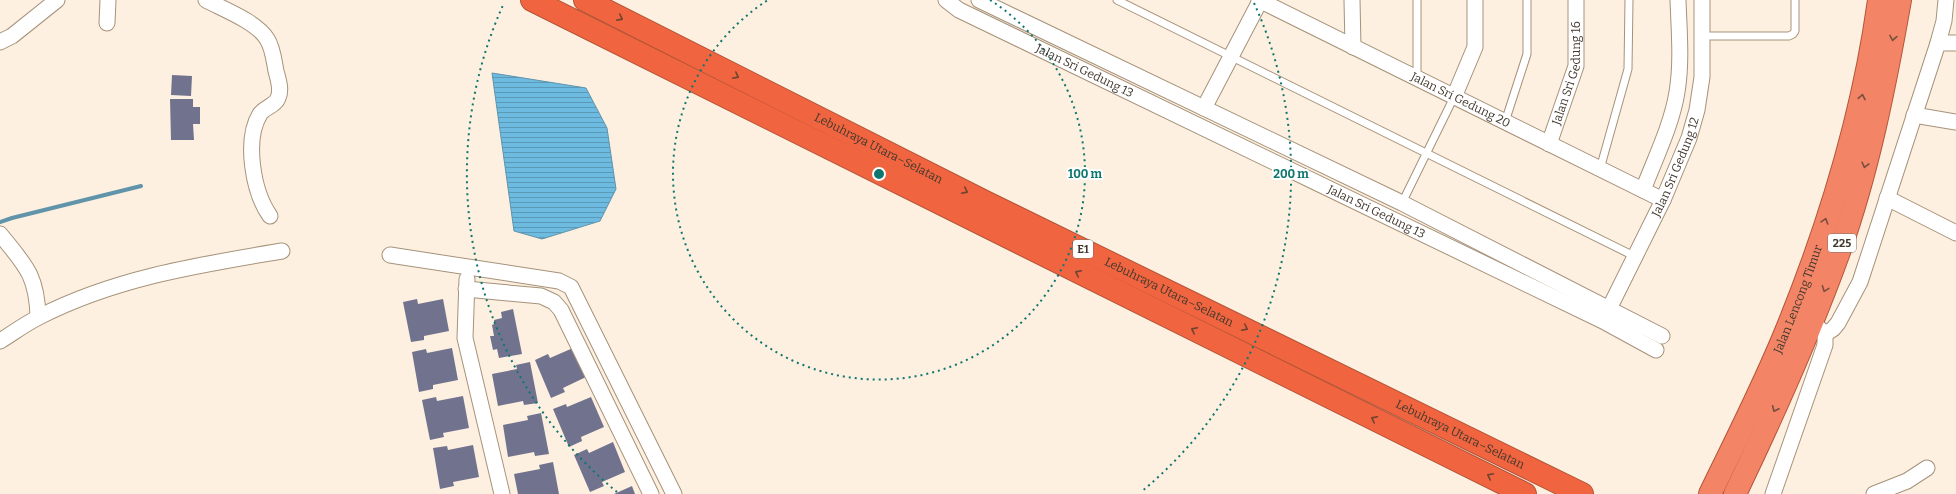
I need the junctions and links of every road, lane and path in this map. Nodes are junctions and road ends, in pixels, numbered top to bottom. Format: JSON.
{"nodes":[{"id":1,"x":57,"y":0,"type":"edge"},
{"id":2,"x":108,"y":0,"type":"edge"},
{"id":3,"x":206,"y":0,"type":"edge"},
{"id":4,"x":532,"y":0,"type":"edge"},
{"id":5,"x":585,"y":0,"type":"edge"},
{"id":6,"x":946,"y":0,"type":"edge"},
{"id":7,"x":979,"y":0,"type":"edge"},
{"id":8,"x":1117,"y":0,"type":"edge"},
{"id":9,"x":1259,"y":0,"type":"edge"},
{"id":10,"x":1352,"y":0,"type":"edge"},
{"id":11,"x":1416,"y":0,"type":"edge"},
{"id":12,"x":1475,"y":0,"type":"edge"},
{"id":13,"x":1527,"y":0,"type":"edge"},
{"id":14,"x":1576,"y":0,"type":"edge"},
{"id":15,"x":1629,"y":0,"type":"edge"},
{"id":16,"x":1678,"y":0,"type":"edge"},
{"id":17,"x":1702,"y":0,"type":"edge"},
{"id":18,"x":1796,"y":0,"type":"edge"},
{"id":19,"x":1879,"y":0,"type":"edge"},
{"id":20,"x":1900,"y":0,"type":"edge"},
{"id":21,"x":1946,"y":0,"type":"edge"},
{"id":22,"x":107,"y":24,"type":"dead end"},
{"id":23,"x":1702,"y":36,"type":"junction"},
{"id":24,"x":0,"y":42,"type":"edge"},
{"id":25,"x":1938,"y":43,"type":"junction"},
{"id":26,"x":1956,"y":43,"type":"edge"},
{"id":27,"x":1353,"y":47,"type":"junction"},
{"id":28,"x":1230,"y":58,"type":"junction"},
{"id":29,"x":1417,"y":78,"type":"junction"},
{"id":30,"x":1454,"y":97,"type":"junction"},
{"id":31,"x":1204,"y":108,"type":"junction"},
{"id":32,"x":1914,"y":116,"type":"junction"},
{"id":33,"x":1505,"y":122,"type":"junction"},
{"id":34,"x":1956,"y":122,"type":"edge"},
{"id":35,"x":1549,"y":144,"type":"junction"},
{"id":36,"x":1426,"y":154,"type":"junction"},
{"id":37,"x":1600,"y":169,"type":"junction"},
{"id":38,"x":1643,"y":190,"type":"junction"},
{"id":39,"x":1887,"y":198,"type":"junction"},
{"id":40,"x":1662,"y":200,"type":"junction"},
{"id":41,"x":1402,"y":203,"type":"junction"},
{"id":42,"x":270,"y":216,"type":"dead end"},
{"id":43,"x":1956,"y":233,"type":"edge"},
{"id":44,"x":1,"y":235,"type":"edge"},
{"id":45,"x":282,"y":251,"type":"dead end"},
{"id":46,"x":390,"y":255,"type":"dead end"},
{"id":47,"x":1634,"y":256,"type":"junction"},
{"id":48,"x":468,"y":266,"type":"junction"},
{"id":49,"x":466,"y":289,"type":"junction"},
{"id":50,"x":1607,"y":314,"type":"junction"},
{"id":51,"x":38,"y":317,"type":"junction"},
{"id":52,"x":1818,"y":328,"type":"junction"},
{"id":53,"x":1662,"y":336,"type":"dead end"},
{"id":54,"x":0,"y":342,"type":"edge"},
{"id":55,"x":1656,"y":350,"type":"dead end"},
{"id":56,"x":1927,"y":468,"type":"dead end"},
{"id":57,"x":502,"y":494,"type":"edge"},
{"id":58,"x":651,"y":494,"type":"edge"},
{"id":59,"x":674,"y":494,"type":"edge"},
{"id":60,"x":1525,"y":494,"type":"edge"},
{"id":61,"x":1582,"y":494,"type":"edge"},
{"id":62,"x":1710,"y":494,"type":"edge"},
{"id":63,"x":1735,"y":494,"type":"edge"},
{"id":64,"x":1773,"y":494,"type":"edge"},
{"id":65,"x":1874,"y":494,"type":"edge"}],
"edges":[{"from":1,"to":24,"type":"street"},
{"from":2,"to":22,"type":"street"},
{"from":3,"to":42,"type":"street"},
{"from":60,"to":4,"type":"highway","name":"Lebuhraya Utara–Selatan","number":"E1","one_way":true},
{"from":5,"to":61,"type":"highway","name":"Lebuhraya Utara–Selatan","number":"E1","one_way":true},
{"from":6,"to":50,"type":"street","name":"Jalan Sri Gedung 13"},
{"from":7,"to":31,"type":"street","name":"Jalan Sri Gedung 13"},
{"from":8,"to":28,"type":"lane"},
{"from":9,"to":27,"type":"street","name":"Jalan Sri Gedung 20"},
{"from":9,"to":28,"type":"street"},
{"from":10,"to":27,"type":"street"},
{"from":11,"to":29,"type":"lane"},
{"from":12,"to":30,"type":"street"},
{"from":13,"to":33,"type":"lane"},
{"from":14,"to":35,"type":"street","name":"Jalan Sri Gedung 16"},
{"from":15,"to":37,"type":"lane"},
{"from":16,"to":38,"type":"street","name":"Jalan Sri Gedung 12"},
{"from":17,"to":23,"type":"street","name":"Jalan Sri Gedung 12"},
{"from":18,"to":23,"type":"lane"},
{"from":62,"to":19,"type":"highway","name":"Jalan Lencong Timur","number":"225","one_way":true},
{"from":20,"to":52,"type":"highway","name":"Jalan Lencong Timur","number":"225","one_way":true},
{"from":21,"to":25,"type":"street"},
{"from":23,"to":40,"type":"street","name":"Jalan Sri Gedung 12"},
{"from":25,"to":26,"type":"street"},
{"from":25,"to":32,"type":"street"},
{"from":27,"to":29,"type":"street","name":"Jalan Sri Gedung 20"},
{"from":28,"to":31,"type":"street"},
{"from":28,"to":36,"type":"lane"},
{"from":29,"to":30,"type":"street","name":"Jalan Sri Gedung 20"},
{"from":30,"to":33,"type":"street","name":"Jalan Sri Gedung 20"},
{"from":30,"to":36,"type":"lane"},
{"from":31,"to":41,"type":"street","name":"Jalan Sri Gedung 13"},
{"from":32,"to":34,"type":"street"},
{"from":32,"to":39,"type":"street"},
{"from":33,"to":35,"type":"street","name":"Jalan Sri Gedung 20"},
{"from":35,"to":37,"type":"street","name":"Jalan Sri Gedung 20"},
{"from":36,"to":41,"type":"lane"},
{"from":36,"to":47,"type":"lane"},
{"from":37,"to":38,"type":"street","name":"Jalan Sri Gedung 20"},
{"from":38,"to":40,"type":"street","name":"Jalan Sri Gedung 20"},
{"from":39,"to":43,"type":"street"},
{"from":39,"to":52,"type":"street"},
{"from":40,"to":47,"type":"street","name":"Jalan Sri Gedung 12"},
{"from":41,"to":50,"type":"street","name":"Jalan Sri Gedung 13"},
{"from":44,"to":51,"type":"street"},
{"from":45,"to":51,"type":"street"},
{"from":46,"to":48,"type":"street"},
{"from":47,"to":50,"type":"street","name":"Jalan Sri Gedung 12"},
{"from":48,"to":49,"type":"street"},
{"from":48,"to":59,"type":"street"},
{"from":49,"to":57,"type":"street"},
{"from":49,"to":58,"type":"street"},
{"from":50,"to":53,"type":"street","name":"Jalan Sri Gedung 13"},
{"from":50,"to":55,"type":"street","name":"Jalan Sri Gedung 13"},
{"from":51,"to":54,"type":"street"},
{"from":52,"to":63,"type":"highway","name":"Jalan Lencong Timur","number":"225","one_way":true},
{"from":52,"to":64,"type":"street"},
{"from":56,"to":65,"type":"street"}]}
